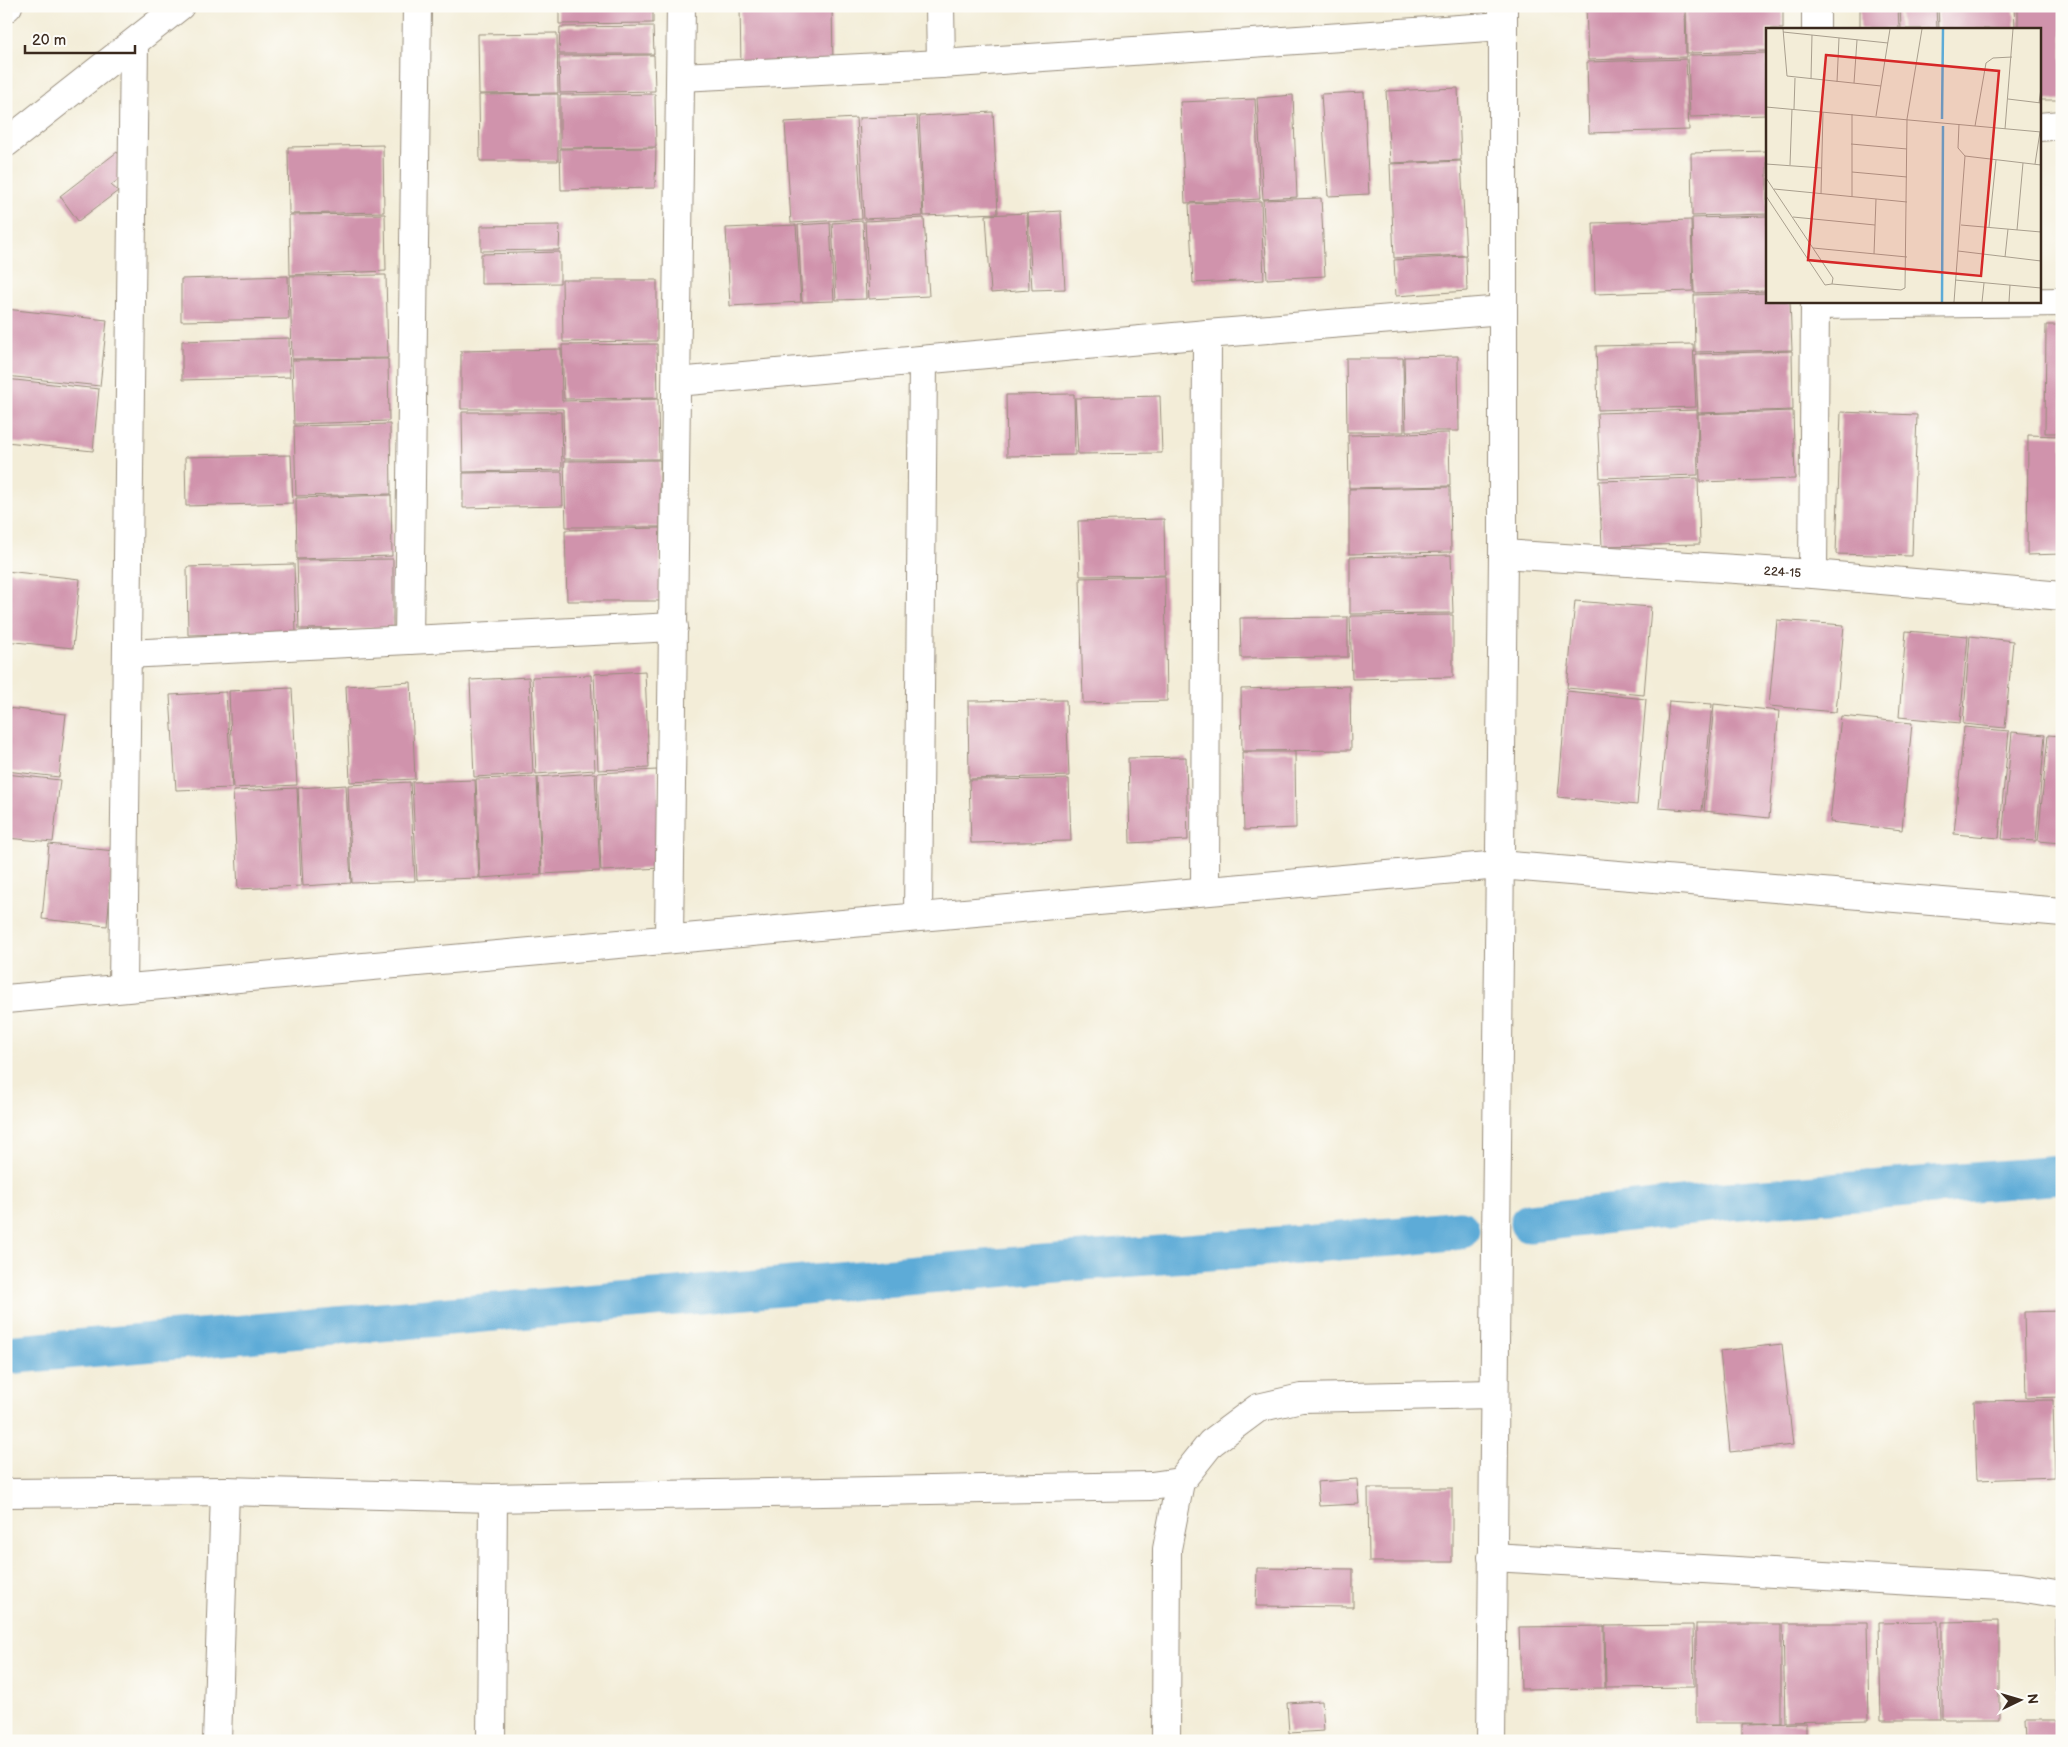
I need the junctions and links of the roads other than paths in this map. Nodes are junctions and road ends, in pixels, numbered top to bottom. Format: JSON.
{"nodes":[{"id":1,"x":180,"y":6,"type":"edge"},
{"id":2,"x":418,"y":6,"type":"edge"},
{"id":3,"x":681,"y":6,"type":"edge"},
{"id":4,"x":940,"y":6,"type":"edge"},
{"id":5,"x":1816,"y":6,"type":"edge"},
{"id":6,"x":1503,"y":16,"type":"edge"},
{"id":7,"x":1816,"y":28,"type":"edge"},
{"id":8,"x":134,"y":44,"type":"junction"},
{"id":9,"x":941,"y":64,"type":"junction"},
{"id":10,"x":681,"y":77,"type":"junction"},
{"id":11,"x":2040,"y":126,"type":"edge"},
{"id":12,"x":2062,"y":126,"type":"edge"},
{"id":13,"x":6,"y":143,"type":"edge"},
{"id":14,"x":2062,"y":302,"type":"edge"},
{"id":15,"x":1815,"y":303,"type":"edge"},
{"id":16,"x":1503,"y":310,"type":"junction"},
{"id":17,"x":1207,"y":334,"type":"junction"},
{"id":18,"x":923,"y":360,"type":"junction"},
{"id":19,"x":677,"y":382,"type":"junction"},
{"id":20,"x":1503,"y":554,"type":"junction"},
{"id":21,"x":1813,"y":574,"type":"junction"},
{"id":22,"x":2062,"y":596,"type":"edge"},
{"id":23,"x":674,"y":627,"type":"junction"},
{"id":24,"x":409,"y":640,"type":"junction"},
{"id":25,"x":127,"y":654,"type":"junction"},
{"id":26,"x":1500,"y":864,"type":"junction"},
{"id":27,"x":1205,"y":890,"type":"junction"},
{"id":28,"x":2062,"y":912,"type":"edge"},
{"id":29,"x":918,"y":916,"type":"junction"},
{"id":30,"x":670,"y":938,"type":"junction"},
{"id":31,"x":123,"y":988,"type":"junction"},
{"id":32,"x":6,"y":999,"type":"edge"},
{"id":33,"x":1494,"y":1394,"type":"junction"},
{"id":34,"x":1180,"y":1482,"type":"junction"},
{"id":35,"x":6,"y":1492,"type":"edge"},
{"id":36,"x":225,"y":1492,"type":"junction"},
{"id":37,"x":493,"y":1498,"type":"junction"},
{"id":38,"x":1492,"y":1557,"type":"junction"},
{"id":39,"x":2062,"y":1594,"type":"edge"},
{"id":40,"x":217,"y":1741,"type":"edge"},
{"id":41,"x":491,"y":1741,"type":"edge"},
{"id":42,"x":1166,"y":1741,"type":"edge"},
{"id":43,"x":1491,"y":1741,"type":"edge"}],
"edges":[{"from":1,"to":8,"type":"street"},
{"from":2,"to":24,"type":"street"},
{"from":3,"to":10,"type":"street"},
{"from":4,"to":9,"type":"street"},
{"from":5,"to":7,"type":"street"},
{"from":6,"to":9,"type":"street"},
{"from":6,"to":16,"type":"street"},
{"from":8,"to":13,"type":"street"},
{"from":8,"to":25,"type":"street"},
{"from":9,"to":10,"type":"street"},
{"from":10,"to":19,"type":"street"},
{"from":11,"to":12,"type":"street"},
{"from":14,"to":15,"type":"street"},
{"from":15,"to":21,"type":"street"},
{"from":16,"to":17,"type":"street"},
{"from":16,"to":20,"type":"street"},
{"from":17,"to":18,"type":"street"},
{"from":17,"to":27,"type":"street"},
{"from":18,"to":19,"type":"street"},
{"from":18,"to":29,"type":"street"},
{"from":19,"to":23,"type":"street"},
{"from":20,"to":21,"type":"street","name":"224-15"},
{"from":20,"to":26,"type":"street"},
{"from":21,"to":22,"type":"street","name":"224-15"},
{"from":23,"to":24,"type":"street"},
{"from":23,"to":30,"type":"street"},
{"from":24,"to":25,"type":"street"},
{"from":25,"to":31,"type":"street"},
{"from":26,"to":27,"type":"street"},
{"from":26,"to":28,"type":"street"},
{"from":26,"to":33,"type":"street"},
{"from":27,"to":29,"type":"street"},
{"from":29,"to":30,"type":"street"},
{"from":30,"to":31,"type":"street"},
{"from":31,"to":32,"type":"street"},
{"from":33,"to":34,"type":"street"},
{"from":33,"to":38,"type":"street"},
{"from":34,"to":37,"type":"street"},
{"from":34,"to":42,"type":"street"},
{"from":35,"to":36,"type":"street"},
{"from":36,"to":37,"type":"street"},
{"from":36,"to":40,"type":"street"},
{"from":37,"to":41,"type":"street"},
{"from":38,"to":39,"type":"street"},
{"from":38,"to":43,"type":"street"}]}
